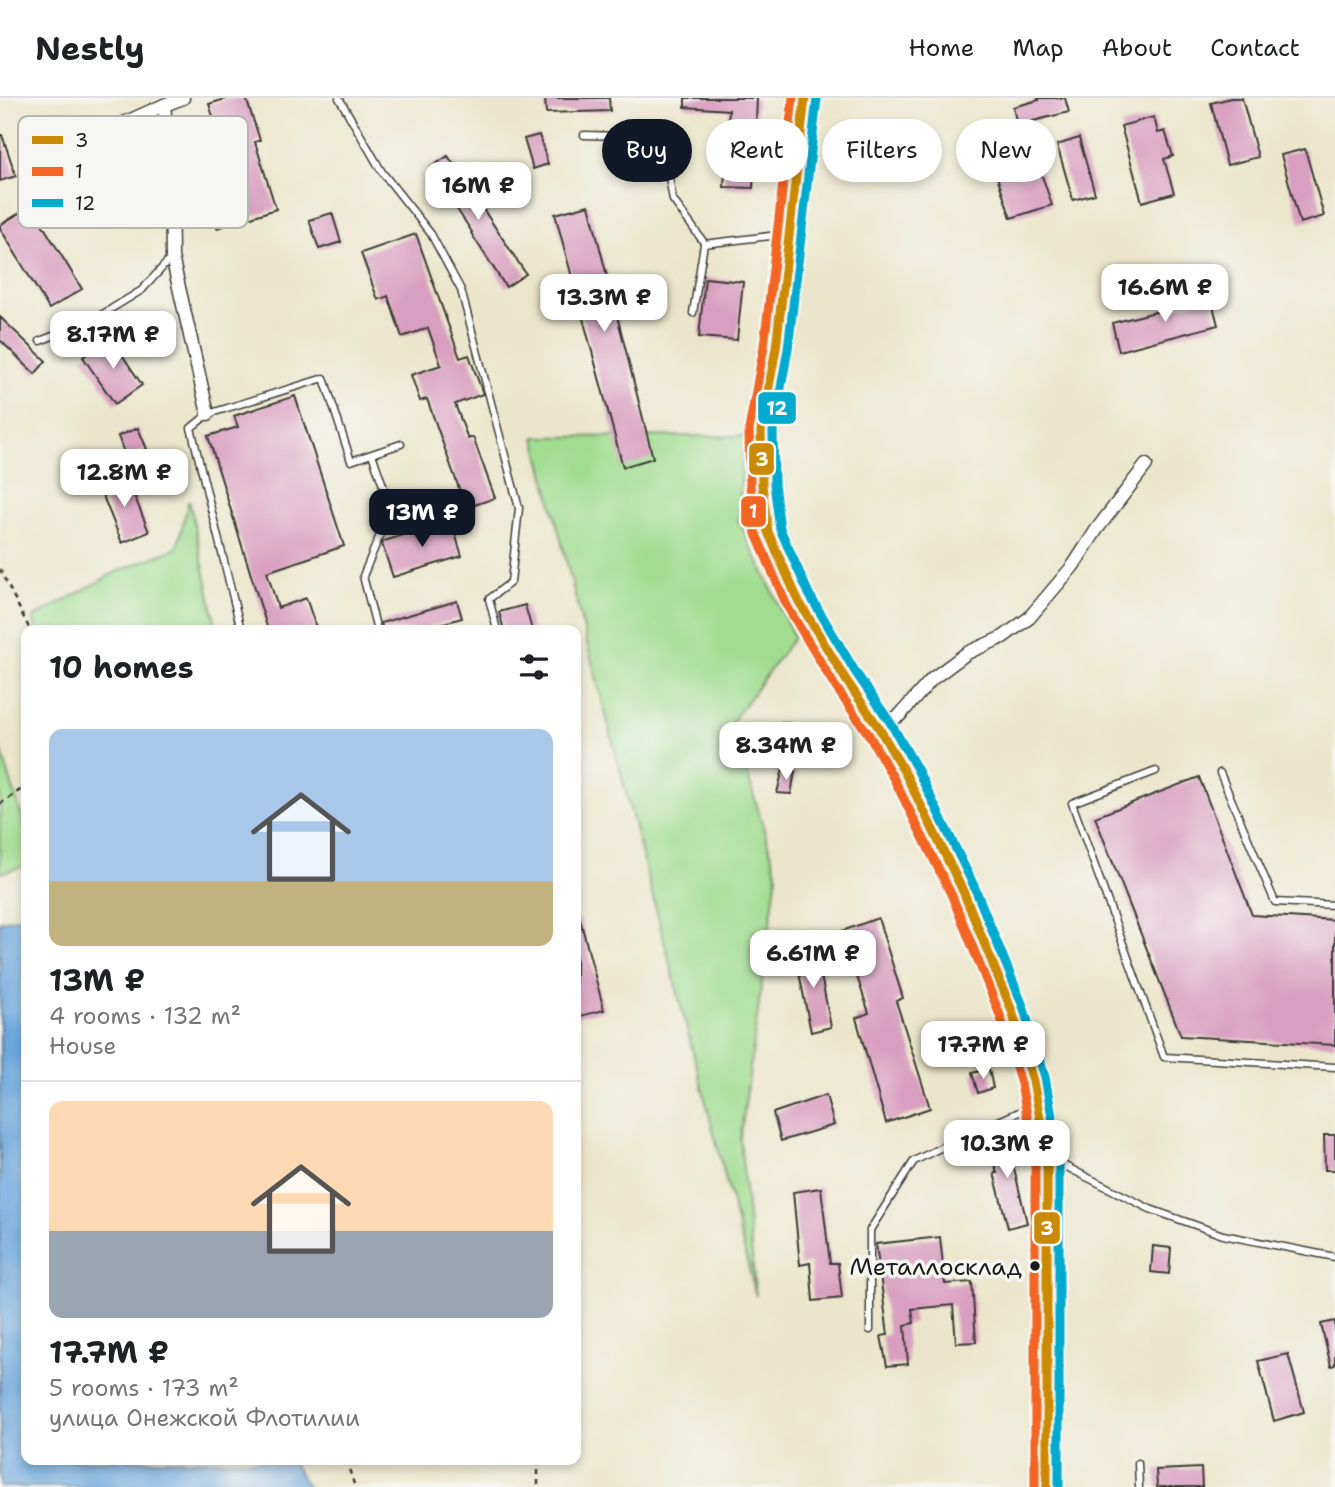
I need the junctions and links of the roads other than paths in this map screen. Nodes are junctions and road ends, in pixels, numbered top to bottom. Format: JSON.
{"nodes":[{"id":1,"x":183,"y":98,"type":"edge"},
{"id":2,"x":339,"y":98,"type":"edge"},
{"id":3,"x":804,"y":98,"type":"edge"},
{"id":4,"x":163,"y":101,"type":"edge"},
{"id":5,"x":134,"y":116,"type":"edge"},
{"id":6,"x":584,"y":135,"type":"dead end"},
{"id":7,"x":172,"y":228,"type":"edge"},
{"id":8,"x":788,"y":234,"type":"junction"},
{"id":9,"x":705,"y":244,"type":"junction"},
{"id":10,"x":172,"y":257,"type":"junction"},
{"id":11,"x":693,"y":313,"type":"dead end"},
{"id":12,"x":40,"y":341,"type":"dead end"},
{"id":13,"x":208,"y":414,"type":"junction"},
{"id":14,"x":401,"y":444,"type":"dead end"},
{"id":15,"x":372,"y":454,"type":"junction"},
{"id":16,"x":1146,"y":465,"type":"dead end"},
{"id":17,"x":240,"y":625,"type":"edge"},
{"id":18,"x":376,"y":625,"type":"edge"},
{"id":19,"x":496,"y":625,"type":"edge"},
{"id":20,"x":879,"y":727,"type":"junction"},
{"id":21,"x":1156,"y":771,"type":"dead end"},
{"id":22,"x":1220,"y":773,"type":"dead end"},
{"id":23,"x":1335,"y":905,"type":"edge"},
{"id":24,"x":1335,"y":1067,"type":"edge"},
{"id":25,"x":1037,"y":1104,"type":"junction"},
{"id":26,"x":1047,"y":1156,"type":"junction"},
{"id":27,"x":1335,"y":1257,"type":"edge"},
{"id":28,"x":870,"y":1330,"type":"dead end"},
{"id":29,"x":1138,"y":1463,"type":"dead end"},
{"id":30,"x":1046,"y":1487,"type":"edge"},
{"id":31,"x":1139,"y":1487,"type":"edge"}],
"edges":[{"from":1,"to":4,"type":"street"},
{"from":2,"to":19,"type":"lane"},
{"from":3,"to":8,"type":"main road"},
{"from":4,"to":5,"type":"street"},
{"from":6,"to":9,"type":"lane"},
{"from":7,"to":10,"type":"street"},
{"from":8,"to":9,"type":"lane"},
{"from":8,"to":20,"type":"main road"},
{"from":9,"to":11,"type":"lane"},
{"from":10,"to":12,"type":"lane"},
{"from":10,"to":13,"type":"street"},
{"from":13,"to":15,"type":"lane"},
{"from":13,"to":17,"type":"lane"},
{"from":14,"to":15,"type":"lane"},
{"from":15,"to":18,"type":"lane"},
{"from":16,"to":20,"type":"street"},
{"from":20,"to":25,"type":"lane"},
{"from":21,"to":24,"type":"lane"},
{"from":22,"to":23,"type":"lane"},
{"from":25,"to":26,"type":"lane"},
{"from":25,"to":28,"type":"lane"},
{"from":26,"to":27,"type":"lane"},
{"from":26,"to":30,"type":"main road"},
{"from":29,"to":31,"type":"lane"}]}
